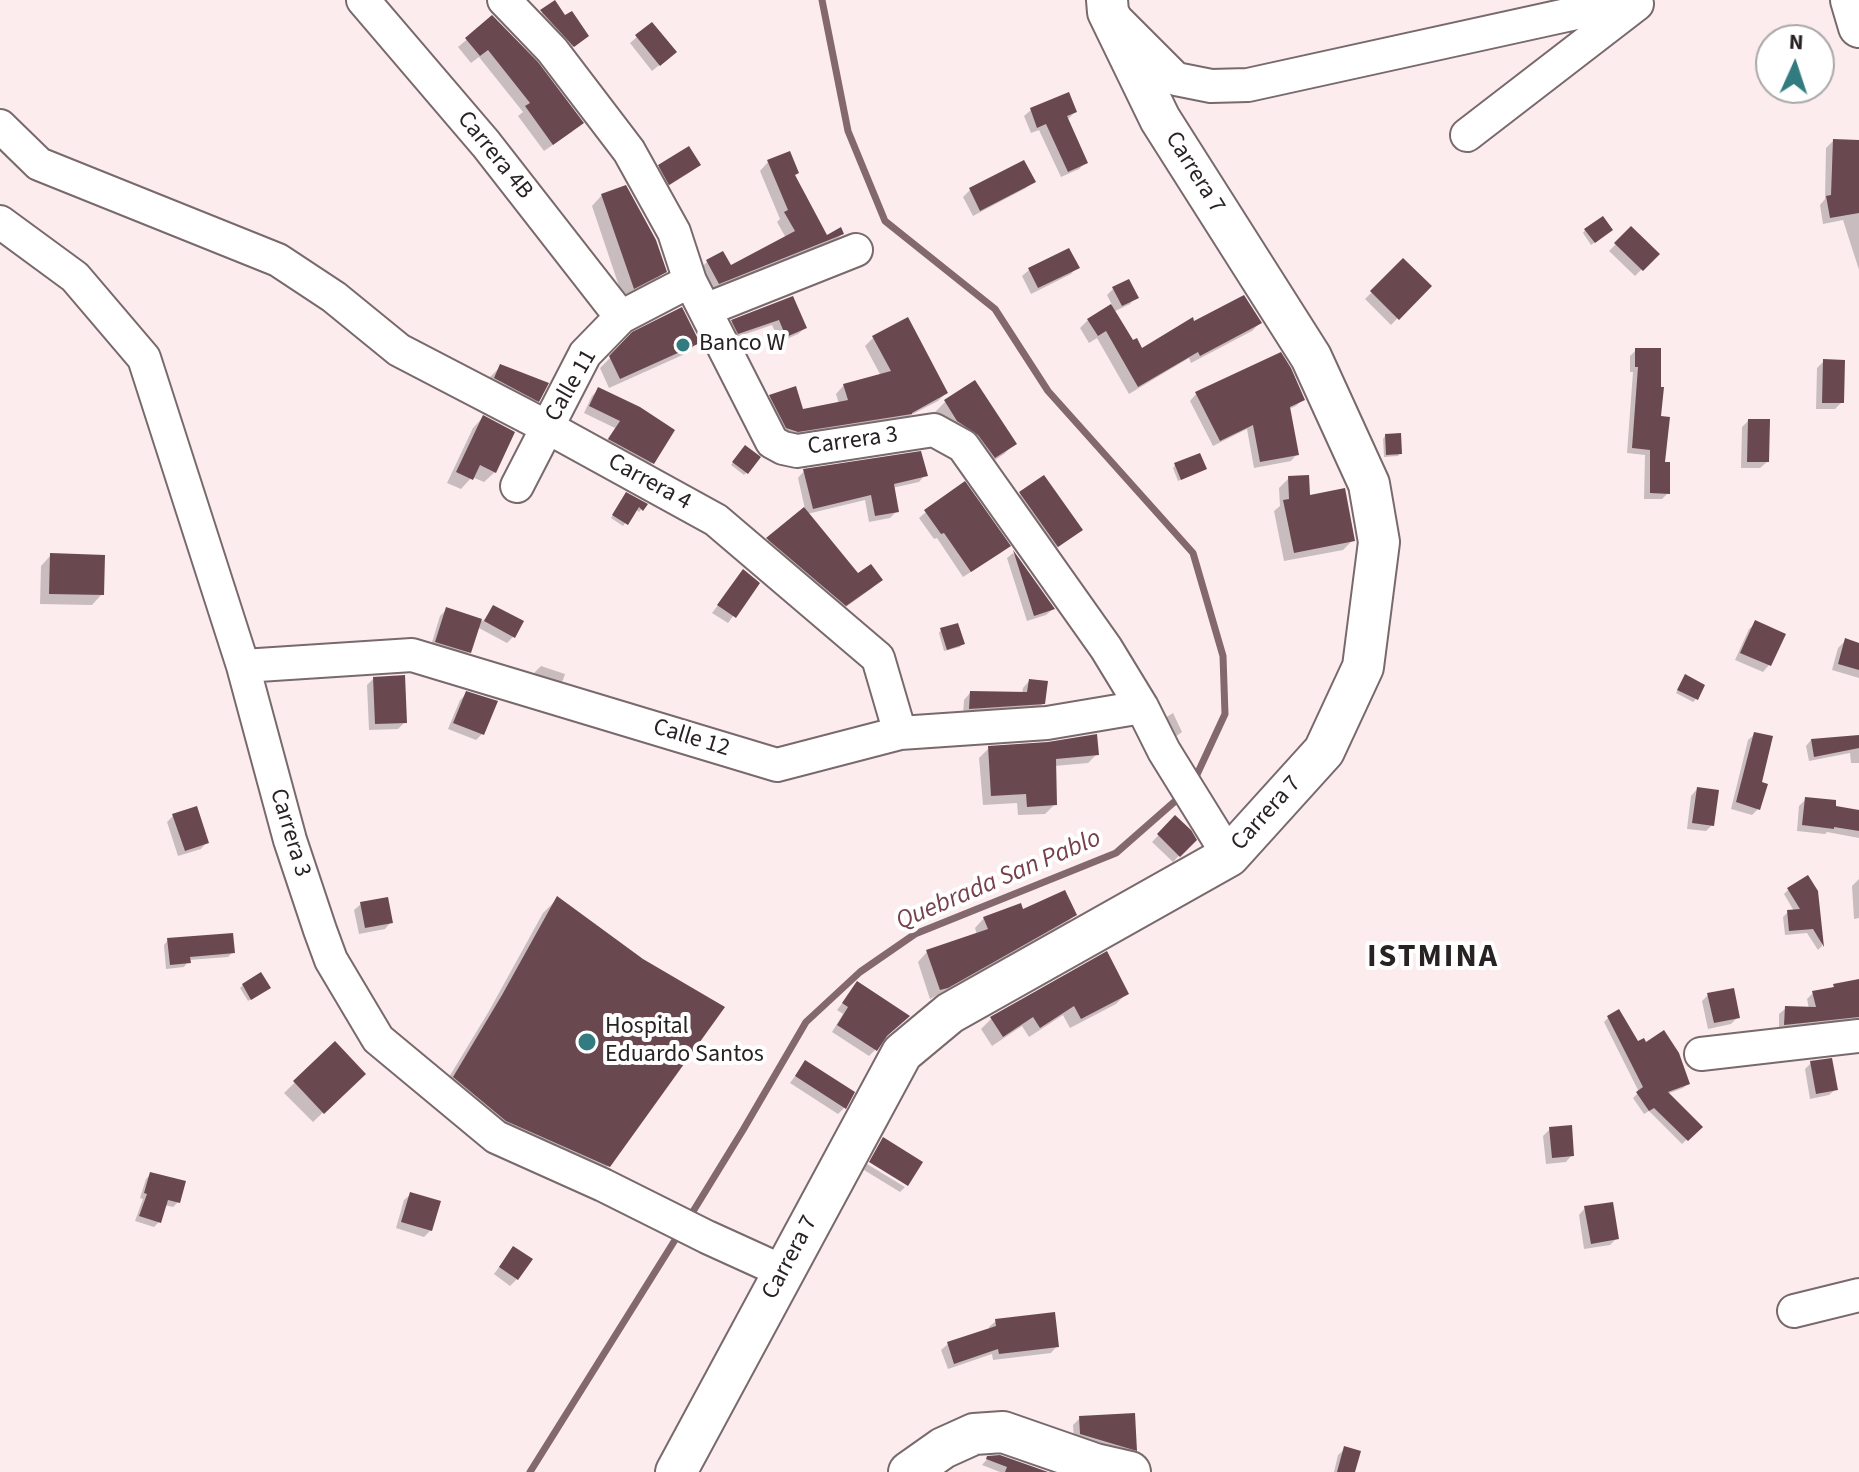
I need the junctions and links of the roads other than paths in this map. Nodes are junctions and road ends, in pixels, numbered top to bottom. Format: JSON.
{"nodes":[{"id":1,"x":363,"y":0,"type":"edge"},
{"id":2,"x":504,"y":0,"type":"edge"},
{"id":3,"x":1635,"y":0,"type":"edge"},
{"id":4,"x":1643,"y":0,"type":"edge"},
{"id":5,"x":1851,"y":0,"type":"edge"},
{"id":6,"x":1108,"y":6,"type":"edge"},
{"id":7,"x":1859,"y":27,"type":"edge"},
{"id":8,"x":0,"y":126,"type":"edge"},
{"id":9,"x":1467,"y":135,"type":"dead end"},
{"id":10,"x":0,"y":222,"type":"edge"},
{"id":11,"x":856,"y":250,"type":"dead end"},
{"id":12,"x":690,"y":281,"type":"junction"},
{"id":13,"x":705,"y":310,"type":"junction"},
{"id":14,"x":621,"y":317,"type":"junction"},
{"id":15,"x":547,"y":427,"type":"junction"},
{"id":16,"x":517,"y":486,"type":"dead end"},
{"id":17,"x":243,"y":666,"type":"junction"},
{"id":18,"x":1142,"y":707,"type":"junction"},
{"id":19,"x":900,"y":733,"type":"junction"},
{"id":20,"x":1229,"y":856,"type":"junction"},
{"id":21,"x":1859,"y":1036,"type":"edge"},
{"id":22,"x":1701,"y":1054,"type":"dead end"},
{"id":23,"x":784,"y":1272,"type":"junction"},
{"id":24,"x":1859,"y":1295,"type":"edge"},
{"id":25,"x":1794,"y":1311,"type":"dead end"},
{"id":26,"x":676,"y":1472,"type":"edge"},
{"id":27,"x":909,"y":1472,"type":"edge"},
{"id":28,"x":1130,"y":1472,"type":"edge"}],
"edges":[{"from":1,"to":14,"type":"street","name":"Carrera 4B"},
{"from":2,"to":12,"type":"street","name":"Carrera 3"},
{"from":3,"to":6,"type":"street"},
{"from":4,"to":9,"type":"street"},
{"from":5,"to":7,"type":"main road"},
{"from":6,"to":20,"type":"main road","name":"Carrera 7"},
{"from":8,"to":15,"type":"street","name":"Carrera 4"},
{"from":10,"to":17,"type":"street","name":"Carrera 3"},
{"from":11,"to":13,"type":"street"},
{"from":12,"to":13,"type":"street","name":"Carrera 3"},
{"from":12,"to":14,"type":"street","name":"Calle 11"},
{"from":13,"to":18,"type":"street","name":"Carrera 3"},
{"from":14,"to":15,"type":"street","name":"Calle 11"},
{"from":15,"to":16,"type":"street","name":"Calle 11"},
{"from":15,"to":19,"type":"street","name":"Carrera 4"},
{"from":17,"to":19,"type":"street","name":"Calle 12"},
{"from":17,"to":23,"type":"street","name":"Carrera 3"},
{"from":18,"to":19,"type":"street","name":"Calle 12"},
{"from":18,"to":20,"type":"street","name":"Carrera 3"},
{"from":20,"to":23,"type":"main road","name":"Carrera 7"},
{"from":21,"to":22,"type":"street"},
{"from":23,"to":26,"type":"main road","name":"Carrera 7"},
{"from":24,"to":25,"type":"street"},
{"from":27,"to":28,"type":"main road"}]}
